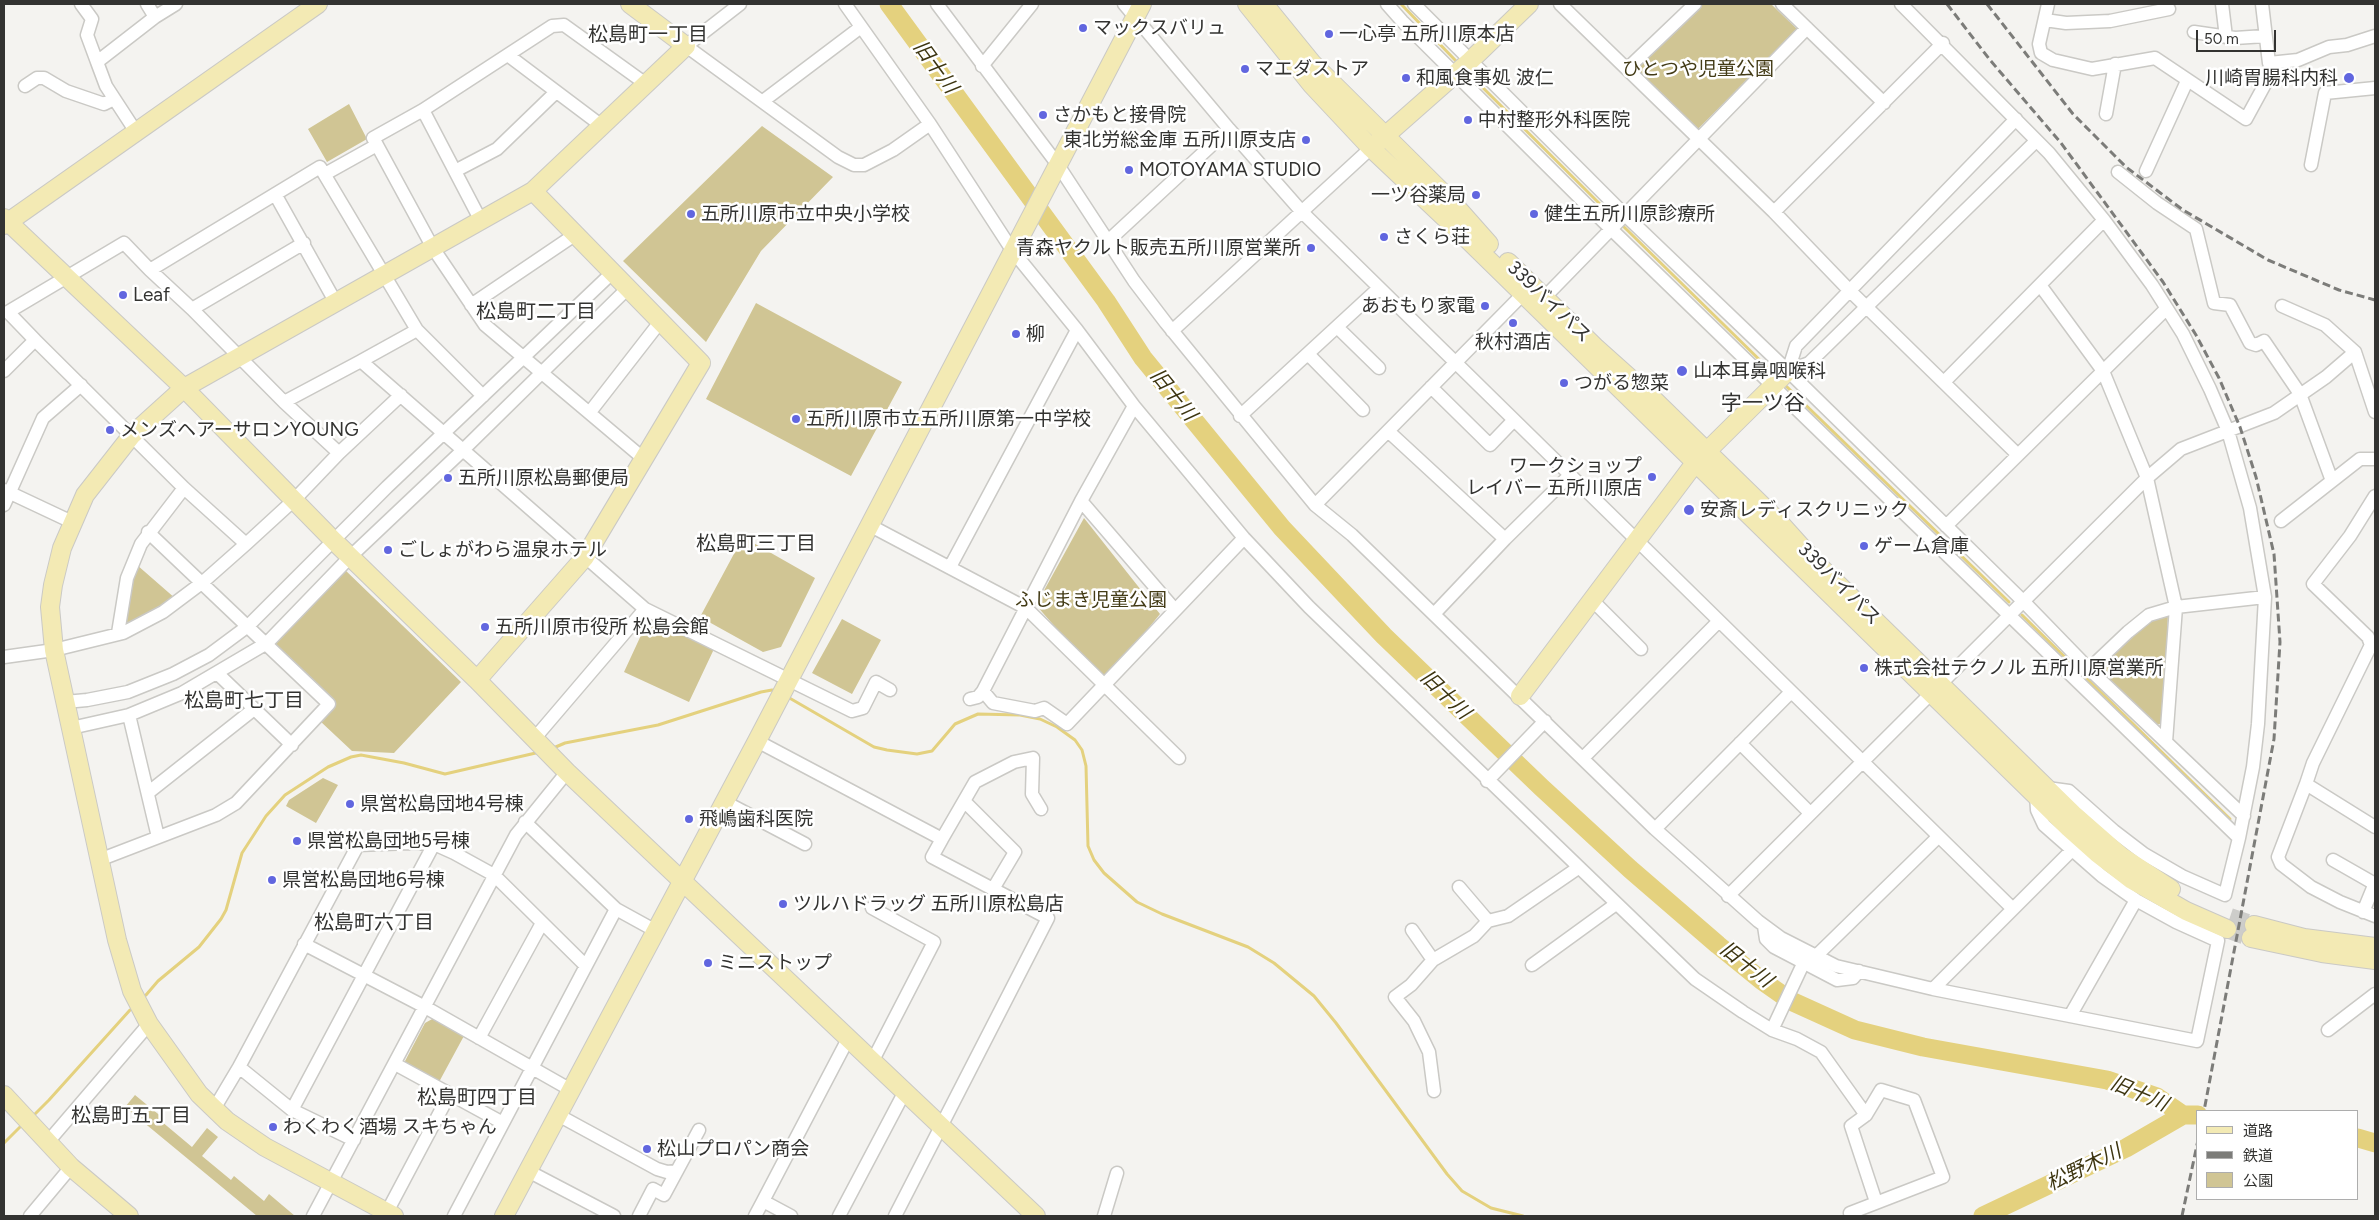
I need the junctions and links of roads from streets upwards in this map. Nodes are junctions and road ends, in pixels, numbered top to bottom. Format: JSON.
{"nodes":[{"id":1,"x":81,"y":4,"type":"edge"},
{"id":2,"x":147,"y":4,"type":"edge"},
{"id":3,"x":176,"y":4,"type":"edge"},
{"id":4,"x":318,"y":4,"type":"edge"},
{"id":5,"x":630,"y":4,"type":"edge"},
{"id":6,"x":740,"y":4,"type":"edge"},
{"id":7,"x":845,"y":4,"type":"edge"},
{"id":8,"x":938,"y":4,"type":"edge"},
{"id":9,"x":1032,"y":4,"type":"edge"},
{"id":10,"x":1124,"y":4,"type":"edge"},
{"id":11,"x":1247,"y":4,"type":"edge"},
{"id":12,"x":1264,"y":4,"type":"edge"},
{"id":13,"x":1387,"y":4,"type":"edge"},
{"id":14,"x":1414,"y":4,"type":"edge"},
{"id":15,"x":1529,"y":4,"type":"edge"},
{"id":16,"x":1560,"y":4,"type":"edge"},
{"id":17,"x":1695,"y":4,"type":"edge"},
{"id":18,"x":1782,"y":4,"type":"edge"},
{"id":19,"x":1901,"y":4,"type":"edge"},
{"id":20,"x":2048,"y":4,"type":"edge"},
{"id":21,"x":2222,"y":4,"type":"edge"},
{"id":22,"x":2262,"y":4,"type":"edge"},
{"id":23,"x":2169,"y":9,"type":"dead end"},
{"id":24,"x":1138,"y":11,"type":"edge"},
{"id":25,"x":155,"y":17,"type":"junction"},
{"id":26,"x":2045,"y":20,"type":"junction"},
{"id":27,"x":861,"y":27,"type":"junction"},
{"id":28,"x":1807,"y":28,"type":"junction"},
{"id":29,"x":2194,"y":32,"type":"dead end"},
{"id":30,"x":2265,"y":36,"type":"junction"},
{"id":31,"x":2375,"y":36,"type":"edge"},
{"id":32,"x":2226,"y":37,"type":"junction"},
{"id":33,"x":1943,"y":44,"type":"junction"},
{"id":34,"x":686,"y":46,"type":"junction"},
{"id":35,"x":509,"y":56,"type":"junction"},
{"id":36,"x":1470,"y":61,"type":"junction"},
{"id":37,"x":97,"y":62,"type":"junction"},
{"id":38,"x":2269,"y":63,"type":"junction"},
{"id":39,"x":2115,"y":64,"type":"junction"},
{"id":40,"x":982,"y":66,"type":"junction"},
{"id":41,"x":1628,"y":68,"type":"junction"},
{"id":42,"x":1455,"y":74,"type":"junction"},
{"id":43,"x":2187,"y":81,"type":"junction"},
{"id":44,"x":646,"y":84,"type":"junction"},
{"id":45,"x":26,"y":86,"type":"dead end"},
{"id":46,"x":2375,"y":88,"type":"edge"},
{"id":47,"x":556,"y":92,"type":"junction"},
{"id":48,"x":114,"y":99,"type":"junction"},
{"id":49,"x":763,"y":101,"type":"junction"},
{"id":50,"x":1884,"y":103,"type":"junction"},
{"id":51,"x":423,"y":110,"type":"junction"},
{"id":52,"x":2106,"y":114,"type":"dead end"},
{"id":53,"x":2016,"y":119,"type":"junction"},
{"id":54,"x":930,"y":124,"type":"junction"},
{"id":55,"x":602,"y":126,"type":"junction"},
{"id":56,"x":1228,"y":129,"type":"junction"},
{"id":57,"x":136,"y":132,"type":"junction"},
{"id":58,"x":1384,"y":136,"type":"junction"},
{"id":59,"x":1700,"y":138,"type":"junction"},
{"id":60,"x":2036,"y":141,"type":"junction"},
{"id":61,"x":376,"y":145,"type":"junction"},
{"id":62,"x":1371,"y":148,"type":"junction"},
{"id":63,"x":2311,"y":164,"type":"dead end"},
{"id":64,"x":1058,"y":165,"type":"junction"},
{"id":65,"x":454,"y":171,"type":"junction"},
{"id":66,"x":2146,"y":171,"type":"dead end"},
{"id":67,"x":2118,"y":172,"type":"dead end"},
{"id":68,"x":325,"y":174,"type":"junction"},
{"id":69,"x":533,"y":191,"type":"junction"},
{"id":70,"x":275,"y":194,"type":"junction"},
{"id":71,"x":1302,"y":212,"type":"junction"},
{"id":72,"x":1774,"y":212,"type":"junction"},
{"id":73,"x":1625,"y":215,"type":"junction"},
{"id":74,"x":2104,"y":220,"type":"junction"},
{"id":75,"x":480,"y":221,"type":"junction"},
{"id":76,"x":5,"y":222,"type":"edge"},
{"id":77,"x":1611,"y":229,"type":"junction"},
{"id":78,"x":576,"y":234,"type":"junction"},
{"id":79,"x":1107,"y":242,"type":"junction"},
{"id":80,"x":304,"y":243,"type":"junction"},
{"id":81,"x":1014,"y":246,"type":"junction"},
{"id":82,"x":432,"y":248,"type":"junction"},
{"id":83,"x":150,"y":270,"type":"junction"},
{"id":84,"x":612,"y":272,"type":"junction"},
{"id":85,"x":384,"y":275,"type":"junction"},
{"id":86,"x":66,"y":277,"type":"junction"},
{"id":87,"x":2040,"y":285,"type":"junction"},
{"id":88,"x":628,"y":288,"type":"junction"},
{"id":89,"x":1379,"y":288,"type":"junction"},
{"id":90,"x":1527,"y":289,"type":"junction"},
{"id":91,"x":1849,"y":290,"type":"junction"},
{"id":92,"x":1540,"y":302,"type":"junction"},
{"id":93,"x":336,"y":303,"type":"junction"},
{"id":94,"x":471,"y":305,"type":"junction"},
{"id":95,"x":2282,"y":306,"type":"dead end"},
{"id":96,"x":1867,"y":307,"type":"junction"},
{"id":97,"x":192,"y":309,"type":"junction"},
{"id":98,"x":2166,"y":309,"type":"junction"},
{"id":99,"x":660,"y":322,"type":"junction"},
{"id":100,"x":1337,"y":327,"type":"junction"},
{"id":101,"x":417,"y":330,"type":"junction"},
{"id":102,"x":1077,"y":330,"type":"junction"},
{"id":103,"x":1172,"y":331,"type":"junction"},
{"id":104,"x":36,"y":340,"type":"junction"},
{"id":105,"x":2355,"y":352,"type":"junction"},
{"id":106,"x":1308,"y":354,"type":"junction"},
{"id":107,"x":524,"y":356,"type":"junction"},
{"id":108,"x":239,"y":358,"type":"junction"},
{"id":109,"x":361,"y":361,"type":"junction"},
{"id":110,"x":1455,"y":363,"type":"junction"},
{"id":111,"x":1379,"y":368,"type":"dead end"},
{"id":112,"x":4,"y":371,"type":"edge"},
{"id":113,"x":1788,"y":371,"type":"junction"},
{"id":114,"x":2103,"y":371,"type":"junction"},
{"id":115,"x":542,"y":372,"type":"junction"},
{"id":116,"x":1944,"y":382,"type":"junction"},
{"id":117,"x":81,"y":385,"type":"junction"},
{"id":118,"x":1773,"y":385,"type":"junction"},
{"id":119,"x":1430,"y":387,"type":"junction"},
{"id":120,"x":184,"y":388,"type":"junction"},
{"id":121,"x":2300,"y":394,"type":"junction"},
{"id":122,"x":401,"y":395,"type":"junction"},
{"id":123,"x":483,"y":396,"type":"junction"},
{"id":124,"x":284,"y":402,"type":"junction"},
{"id":125,"x":1134,"y":406,"type":"junction"},
{"id":126,"x":1363,"y":410,"type":"dead end"},
{"id":127,"x":590,"y":412,"type":"junction"},
{"id":128,"x":2375,"y":412,"type":"edge"},
{"id":129,"x":1240,"y":416,"type":"junction"},
{"id":130,"x":1513,"y":421,"type":"junction"},
{"id":131,"x":1388,"y":431,"type":"junction"},
{"id":132,"x":2228,"y":431,"type":"junction"},
{"id":133,"x":444,"y":434,"type":"junction"},
{"id":134,"x":132,"y":436,"type":"junction"},
{"id":135,"x":462,"y":451,"type":"junction"},
{"id":136,"x":339,"y":453,"type":"junction"},
{"id":137,"x":2018,"y":455,"type":"junction"},
{"id":138,"x":1700,"y":457,"type":"junction"},
{"id":139,"x":644,"y":459,"type":"junction"},
{"id":140,"x":2375,"y":459,"type":"edge"},
{"id":141,"x":1569,"y":476,"type":"junction"},
{"id":142,"x":2147,"y":478,"type":"junction"},
{"id":143,"x":2332,"y":481,"type":"junction"},
{"id":144,"x":184,"y":488,"type":"junction"},
{"id":145,"x":6,"y":491,"type":"edge"},
{"id":146,"x":2375,"y":496,"type":"edge"},
{"id":147,"x":294,"y":500,"type":"junction"},
{"id":148,"x":1081,"y":501,"type":"junction"},
{"id":149,"x":4,"y":505,"type":"edge"},
{"id":150,"x":1315,"y":505,"type":"junction"},
{"id":151,"x":2281,"y":521,"type":"dead end"},
{"id":152,"x":72,"y":522,"type":"junction"},
{"id":153,"x":869,"y":525,"type":"junction"},
{"id":154,"x":1946,"y":526,"type":"junction"},
{"id":155,"x":148,"y":532,"type":"junction"},
{"id":156,"x":1244,"y":538,"type":"junction"},
{"id":157,"x":1504,"y":539,"type":"junction"},
{"id":158,"x":334,"y":541,"type":"junction"},
{"id":159,"x":1637,"y":542,"type":"junction"},
{"id":160,"x":246,"y":544,"type":"junction"},
{"id":161,"x":351,"y":556,"type":"junction"},
{"id":162,"x":585,"y":557,"type":"junction"},
{"id":163,"x":950,"y":567,"type":"junction"},
{"id":164,"x":203,"y":582,"type":"junction"},
{"id":165,"x":2265,"y":597,"type":"junction"},
{"id":166,"x":1592,"y":600,"type":"junction"},
{"id":167,"x":2023,"y":601,"type":"junction"},
{"id":168,"x":2176,"y":607,"type":"junction"},
{"id":169,"x":1026,"y":608,"type":"junction"},
{"id":170,"x":644,"y":609,"type":"junction"},
{"id":171,"x":1175,"y":610,"type":"junction"},
{"id":172,"x":1434,"y":614,"type":"junction"},
{"id":173,"x":2009,"y":615,"type":"junction"},
{"id":174,"x":1719,"y":621,"type":"junction"},
{"id":175,"x":248,"y":626,"type":"junction"},
{"id":176,"x":118,"y":633,"type":"junction"},
{"id":177,"x":266,"y":643,"type":"junction"},
{"id":178,"x":1640,"y":649,"type":"dead end"},
{"id":179,"x":54,"y":650,"type":"junction"},
{"id":180,"x":4,"y":657,"type":"edge"},
{"id":181,"x":2089,"y":669,"type":"junction"},
{"id":182,"x":173,"y":674,"type":"junction"},
{"id":183,"x":218,"y":674,"type":"junction"},
{"id":184,"x":477,"y":680,"type":"junction"},
{"id":185,"x":788,"y":681,"type":"junction"},
{"id":186,"x":1104,"y":683,"type":"junction"},
{"id":187,"x":1935,"y":688,"type":"junction"},
{"id":188,"x":890,"y":690,"type":"dead end"},
{"id":189,"x":983,"y":691,"type":"junction"},
{"id":190,"x":1791,"y":692,"type":"junction"},
{"id":191,"x":182,"y":693,"type":"junction"},
{"id":192,"x":1520,"y":696,"type":"junction"},
{"id":193,"x":970,"y":699,"type":"dead end"},
{"id":194,"x":65,"y":702,"type":"junction"},
{"id":195,"x":254,"y":709,"type":"junction"},
{"id":196,"x":129,"y":715,"type":"junction"},
{"id":197,"x":1545,"y":721,"type":"junction"},
{"id":198,"x":71,"y":728,"type":"junction"},
{"id":199,"x":536,"y":741,"type":"junction"},
{"id":200,"x":757,"y":742,"type":"junction"},
{"id":201,"x":2166,"y":742,"type":"junction"},
{"id":202,"x":1740,"y":743,"type":"junction"},
{"id":203,"x":292,"y":745,"type":"junction"},
{"id":204,"x":1179,"y":758,"type":"dead end"},
{"id":205,"x":1584,"y":758,"type":"junction"},
{"id":206,"x":1861,"y":762,"type":"junction"},
{"id":207,"x":567,"y":772,"type":"junction"},
{"id":208,"x":1490,"y":779,"type":"junction"},
{"id":209,"x":2306,"y":784,"type":"junction"},
{"id":210,"x":2042,"y":791,"type":"junction"},
{"id":211,"x":149,"y":792,"type":"junction"},
{"id":212,"x":964,"y":801,"type":"junction"},
{"id":213,"x":725,"y":802,"type":"junction"},
{"id":214,"x":1041,"y":809,"type":"dead end"},
{"id":215,"x":1810,"y":813,"type":"junction"},
{"id":216,"x":2244,"y":816,"type":"junction"},
{"id":217,"x":525,"y":822,"type":"junction"},
{"id":218,"x":2375,"y":827,"type":"edge"},
{"id":219,"x":1655,"y":829,"type":"junction"},
{"id":220,"x":158,"y":837,"type":"junction"},
{"id":221,"x":1938,"y":837,"type":"junction"},
{"id":222,"x":2238,"y":838,"type":"junction"},
{"id":223,"x":942,"y":839,"type":"junction"},
{"id":224,"x":434,"y":844,"type":"junction"},
{"id":225,"x":805,"y":844,"type":"dead end"},
{"id":226,"x":2072,"y":850,"type":"junction"},
{"id":227,"x":100,"y":860,"type":"junction"},
{"id":228,"x":2334,"y":860,"type":"dead end"},
{"id":229,"x":1578,"y":868,"type":"junction"},
{"id":230,"x":494,"y":875,"type":"junction"},
{"id":231,"x":682,"y":882,"type":"junction"},
{"id":232,"x":2375,"y":883,"type":"edge"},
{"id":233,"x":1458,"y":887,"type":"dead end"},
{"id":234,"x":994,"y":889,"type":"junction"},
{"id":235,"x":1728,"y":896,"type":"junction"},
{"id":236,"x":2136,"y":900,"type":"junction"},
{"id":237,"x":1616,"y":904,"type":"junction"},
{"id":238,"x":872,"y":908,"type":"dead end"},
{"id":239,"x":616,"y":909,"type":"junction"},
{"id":240,"x":2013,"y":909,"type":"junction"},
{"id":241,"x":2369,"y":914,"type":"edge"},
{"id":242,"x":1488,"y":921,"type":"junction"},
{"id":243,"x":542,"y":923,"type":"junction"},
{"id":244,"x":2229,"y":923,"type":"tunnel mouth"},
{"id":245,"x":1764,"y":926,"type":"junction"},
{"id":246,"x":1412,"y":930,"type":"dead end"},
{"id":247,"x":656,"y":931,"type":"junction"},
{"id":248,"x":304,"y":944,"type":"junction"},
{"id":249,"x":2375,"y":947,"type":"edge"},
{"id":250,"x":1815,"y":957,"type":"junction"},
{"id":251,"x":1433,"y":960,"type":"junction"},
{"id":252,"x":2375,"y":960,"type":"edge"},
{"id":253,"x":585,"y":965,"type":"junction"},
{"id":254,"x":1532,"y":965,"type":"dead end"},
{"id":255,"x":1803,"y":965,"type":"junction"},
{"id":256,"x":1859,"y":971,"type":"junction"},
{"id":257,"x":365,"y":975,"type":"junction"},
{"id":258,"x":1933,"y":990,"type":"junction"},
{"id":259,"x":2375,"y":994,"type":"edge"},
{"id":260,"x":426,"y":1007,"type":"junction"},
{"id":261,"x":2070,"y":1016,"type":"junction"},
{"id":262,"x":149,"y":1024,"type":"junction"},
{"id":263,"x":1774,"y":1027,"type":"junction"},
{"id":264,"x":2328,"y":1030,"type":"dead end"},
{"id":265,"x":478,"y":1038,"type":"junction"},
{"id":266,"x":848,"y":1040,"type":"junction"},
{"id":267,"x":872,"y":1062,"type":"junction"},
{"id":268,"x":395,"y":1064,"type":"junction"},
{"id":269,"x":240,"y":1067,"type":"junction"},
{"id":270,"x":532,"y":1068,"type":"junction"},
{"id":271,"x":571,"y":1090,"type":"junction"},
{"id":272,"x":1434,"y":1090,"type":"dead end"},
{"id":273,"x":904,"y":1093,"type":"junction"},
{"id":274,"x":449,"y":1094,"type":"junction"},
{"id":275,"x":4,"y":1095,"type":"edge"},
{"id":276,"x":214,"y":1109,"type":"junction"},
{"id":277,"x":292,"y":1110,"type":"junction"},
{"id":278,"x":558,"y":1115,"type":"junction"},
{"id":279,"x":1866,"y":1115,"type":"junction"},
{"id":280,"x":503,"y":1123,"type":"junction"},
{"id":281,"x":941,"y":1128,"type":"junction"},
{"id":282,"x":699,"y":1130,"type":"dead end"},
{"id":283,"x":354,"y":1140,"type":"junction"},
{"id":284,"x":48,"y":1143,"type":"junction"},
{"id":285,"x":71,"y":1167,"type":"junction"},
{"id":286,"x":528,"y":1171,"type":"junction"},
{"id":287,"x":677,"y":1172,"type":"junction"},
{"id":288,"x":1117,"y":1173,"type":"dead end"},
{"id":289,"x":331,"y":1183,"type":"junction"},
{"id":290,"x":764,"y":1201,"type":"junction"},
{"id":291,"x":1876,"y":1202,"type":"junction"},
{"id":292,"x":1850,"y":1213,"type":"dead end"},
{"id":293,"x":391,"y":1214,"type":"edge"},
{"id":294,"x":30,"y":1216,"type":"edge"},
{"id":295,"x":128,"y":1216,"type":"edge"},
{"id":296,"x":313,"y":1216,"type":"edge"},
{"id":297,"x":454,"y":1216,"type":"edge"},
{"id":298,"x":504,"y":1216,"type":"edge"},
{"id":299,"x":614,"y":1216,"type":"edge"},
{"id":300,"x":639,"y":1216,"type":"edge"},
{"id":301,"x":755,"y":1216,"type":"edge"},
{"id":302,"x":791,"y":1216,"type":"edge"},
{"id":303,"x":839,"y":1216,"type":"edge"},
{"id":304,"x":895,"y":1216,"type":"edge"},
{"id":305,"x":1036,"y":1216,"type":"edge"},
{"id":306,"x":1104,"y":1216,"type":"edge"}],
"edges":[{"from":1,"to":37,"type":"street"},
{"from":2,"to":25,"type":"street"},
{"from":3,"to":25,"type":"street"},
{"from":4,"to":57,"type":"street"},
{"from":5,"to":34,"type":"street"},
{"from":6,"to":34,"type":"street"},
{"from":7,"to":27,"type":"street"},
{"from":8,"to":40,"type":"street"},
{"from":9,"to":40,"type":"street"},
{"from":10,"to":24,"type":"street"},
{"from":11,"to":62,"type":"street"},
{"from":12,"to":58,"type":"street","name":"339バイパス"},
{"from":13,"to":42,"type":"street"},
{"from":14,"to":36,"type":"street"},
{"from":15,"to":36,"type":"street"},
{"from":16,"to":41,"type":"street"},
{"from":17,"to":41,"type":"street"},
{"from":18,"to":28,"type":"street"},
{"from":19,"to":33,"type":"street"},
{"from":20,"to":26,"type":"street"},
{"from":21,"to":32,"type":"street"},
{"from":22,"to":30,"type":"street"},
{"from":23,"to":26,"type":"street"},
{"from":24,"to":56,"type":"street"},
{"from":24,"to":64,"type":"street"},
{"from":25,"to":37,"type":"street"},
{"from":26,"to":39,"type":"street"},
{"from":27,"to":49,"type":"street"},
{"from":27,"to":54,"type":"street"},
{"from":28,"to":50,"type":"street"},
{"from":28,"to":59,"type":"street"},
{"from":29,"to":32,"type":"street"},
{"from":30,"to":32,"type":"street"},
{"from":30,"to":38,"type":"street"},
{"from":31,"to":38,"type":"street"},
{"from":33,"to":50,"type":"street"},
{"from":33,"to":53,"type":"street"},
{"from":34,"to":44,"type":"street"},
{"from":34,"to":49,"type":"street"},
{"from":35,"to":44,"type":"street"},
{"from":35,"to":47,"type":"street"},
{"from":35,"to":51,"type":"street"},
{"from":36,"to":42,"type":"street"},
{"from":36,"to":73,"type":"street"},
{"from":37,"to":48,"type":"street"},
{"from":38,"to":43,"type":"street"},
{"from":39,"to":43,"type":"street"},
{"from":39,"to":52,"type":"street"},
{"from":40,"to":64,"type":"street"},
{"from":41,"to":59,"type":"street"},
{"from":42,"to":58,"type":"street"},
{"from":42,"to":77,"type":"street"},
{"from":43,"to":66,"type":"street"},
{"from":44,"to":55,"type":"street"},
{"from":45,"to":48,"type":"street"},
{"from":46,"to":63,"type":"street"},
{"from":47,"to":55,"type":"street"},
{"from":47,"to":65,"type":"street"},
{"from":48,"to":57,"type":"street"},
{"from":49,"to":54,"type":"street"},
{"from":50,"to":72,"type":"street"},
{"from":51,"to":61,"type":"street"},
{"from":51,"to":65,"type":"street"},
{"from":53,"to":60,"type":"street"},
{"from":53,"to":91,"type":"street"},
{"from":54,"to":81,"type":"street"},
{"from":55,"to":69,"type":"street"},
{"from":56,"to":71,"type":"street"},
{"from":56,"to":79,"type":"street"},
{"from":57,"to":76,"type":"street"},
{"from":58,"to":62,"type":"street"},
{"from":58,"to":90,"type":"street","name":"339バイパス"},
{"from":59,"to":72,"type":"street"},
{"from":59,"to":73,"type":"street"},
{"from":60,"to":74,"type":"street"},
{"from":60,"to":96,"type":"street"},
{"from":61,"to":68,"type":"street"},
{"from":61,"to":82,"type":"street"},
{"from":62,"to":71,"type":"street"},
{"from":62,"to":90,"type":"street"},
{"from":64,"to":79,"type":"street"},
{"from":64,"to":81,"type":"street"},
{"from":65,"to":75,"type":"street"},
{"from":67,"to":121,"type":"street"},
{"from":68,"to":70,"type":"street"},
{"from":68,"to":85,"type":"street"},
{"from":69,"to":75,"type":"street"},
{"from":69,"to":78,"type":"street"},
{"from":70,"to":80,"type":"street"},
{"from":70,"to":83,"type":"street"},
{"from":71,"to":89,"type":"street"},
{"from":71,"to":103,"type":"street"},
{"from":72,"to":91,"type":"street"},
{"from":73,"to":77,"type":"street"},
{"from":73,"to":113,"type":"street"},
{"from":74,"to":87,"type":"street"},
{"from":74,"to":98,"type":"street"},
{"from":75,"to":82,"type":"street"},
{"from":76,"to":86,"type":"street"},
{"from":77,"to":92,"type":"street"},
{"from":77,"to":118,"type":"street"},
{"from":78,"to":84,"type":"street"},
{"from":78,"to":94,"type":"street"},
{"from":79,"to":103,"type":"street"},
{"from":80,"to":93,"type":"street"},
{"from":80,"to":97,"type":"street"},
{"from":81,"to":102,"type":"street"},
{"from":81,"to":153,"type":"street"},
{"from":82,"to":85,"type":"street"},
{"from":82,"to":94,"type":"street"},
{"from":83,"to":86,"type":"street"},
{"from":83,"to":97,"type":"street"},
{"from":84,"to":88,"type":"street"},
{"from":84,"to":107,"type":"street"},
{"from":85,"to":93,"type":"street"},
{"from":85,"to":101,"type":"street"},
{"from":86,"to":104,"type":"street"},
{"from":86,"to":120,"type":"street"},
{"from":87,"to":114,"type":"street"},
{"from":87,"to":116,"type":"street"},
{"from":88,"to":99,"type":"street"},
{"from":88,"to":115,"type":"street"},
{"from":89,"to":100,"type":"street"},
{"from":89,"to":110,"type":"street"},
{"from":90,"to":92,"type":"street","name":"339バイパス"},
{"from":90,"to":110,"type":"street"},
{"from":91,"to":96,"type":"street"},
{"from":91,"to":113,"type":"street"},
{"from":92,"to":138,"type":"street","name":"339バイパス"},
{"from":93,"to":108,"type":"street"},
{"from":94,"to":107,"type":"street"},
{"from":95,"to":105,"type":"street"},
{"from":96,"to":113,"type":"street"},
{"from":96,"to":116,"type":"street"},
{"from":97,"to":108,"type":"street"},
{"from":98,"to":114,"type":"street"},
{"from":98,"to":132,"type":"street"},
{"from":99,"to":127,"type":"street"},
{"from":99,"to":139,"type":"street"},
{"from":100,"to":106,"type":"street"},
{"from":100,"to":111,"type":"street"},
{"from":101,"to":109,"type":"street"},
{"from":101,"to":123,"type":"street"},
{"from":102,"to":125,"type":"street"},
{"from":102,"to":163,"type":"street"},
{"from":103,"to":129,"type":"street"},
{"from":104,"to":112,"type":"street"},
{"from":104,"to":117,"type":"street"},
{"from":105,"to":121,"type":"street"},
{"from":105,"to":128,"type":"street"},
{"from":106,"to":126,"type":"street"},
{"from":106,"to":129,"type":"street"},
{"from":107,"to":115,"type":"street"},
{"from":107,"to":123,"type":"street"},
{"from":108,"to":120,"type":"street"},
{"from":108,"to":124,"type":"street"},
{"from":109,"to":122,"type":"street"},
{"from":109,"to":124,"type":"street"},
{"from":110,"to":119,"type":"street"},
{"from":110,"to":130,"type":"street"},
{"from":113,"to":118,"type":"street"},
{"from":113,"to":154,"type":"street"},
{"from":114,"to":137,"type":"street"},
{"from":114,"to":142,"type":"street"},
{"from":115,"to":127,"type":"street"},
{"from":115,"to":135,"type":"street"},
{"from":116,"to":137,"type":"street"},
{"from":117,"to":134,"type":"street"},
{"from":117,"to":145,"type":"street"},
{"from":118,"to":138,"type":"street"},
{"from":118,"to":173,"type":"street"},
{"from":119,"to":130,"type":"street"},
{"from":119,"to":131,"type":"street"},
{"from":120,"to":134,"type":"street"},
{"from":120,"to":147,"type":"street"},
{"from":121,"to":132,"type":"street"},
{"from":121,"to":143,"type":"street"},
{"from":122,"to":133,"type":"street"},
{"from":122,"to":136,"type":"street"},
{"from":123,"to":133,"type":"street"},
{"from":124,"to":136,"type":"street"},
{"from":125,"to":148,"type":"street"},
{"from":125,"to":156,"type":"street"},
{"from":127,"to":139,"type":"street"},
{"from":129,"to":150,"type":"street"},
{"from":130,"to":141,"type":"street"},
{"from":131,"to":150,"type":"street"},
{"from":131,"to":157,"type":"street"},
{"from":132,"to":142,"type":"street"},
{"from":132,"to":165,"type":"street"},
{"from":133,"to":135,"type":"street"},
{"from":133,"to":158,"type":"street"},
{"from":134,"to":144,"type":"street"},
{"from":134,"to":152,"type":"street"},
{"from":135,"to":161,"type":"street"},
{"from":135,"to":162,"type":"street"},
{"from":136,"to":147,"type":"street"},
{"from":137,"to":154,"type":"street"},
{"from":138,"to":159,"type":"street"},
{"from":138,"to":187,"type":"street","name":"339バイパス"},
{"from":139,"to":162,"type":"street"},
{"from":140,"to":143,"type":"street"},
{"from":141,"to":157,"type":"street"},
{"from":141,"to":159,"type":"street"},
{"from":142,"to":167,"type":"street"},
{"from":142,"to":168,"type":"street"},
{"from":143,"to":151,"type":"street"},
{"from":144,"to":155,"type":"street"},
{"from":144,"to":160,"type":"street"},
{"from":145,"to":149,"type":"street"},
{"from":145,"to":152,"type":"street"},
{"from":146,"to":209,"type":"street"},
{"from":147,"to":158,"type":"street"},
{"from":147,"to":160,"type":"street"},
{"from":148,"to":169,"type":"street"},
{"from":148,"to":171,"type":"street"},
{"from":150,"to":172,"type":"street"},
{"from":152,"to":179,"type":"street"},
{"from":153,"to":163,"type":"street"},
{"from":153,"to":185,"type":"street"},
{"from":154,"to":167,"type":"street"},
{"from":155,"to":164,"type":"street"},
{"from":155,"to":176,"type":"street"},
{"from":156,"to":171,"type":"street"},
{"from":156,"to":208,"type":"street"},
{"from":157,"to":172,"type":"street"},
{"from":158,"to":161,"type":"street"},
{"from":158,"to":175,"type":"street"},
{"from":159,"to":166,"type":"street"},
{"from":159,"to":174,"type":"street"},
{"from":160,"to":164,"type":"street"},
{"from":161,"to":177,"type":"street"},
{"from":161,"to":184,"type":"street"},
{"from":162,"to":170,"type":"street"},
{"from":162,"to":184,"type":"street"},
{"from":163,"to":169,"type":"street"},
{"from":164,"to":175,"type":"street"},
{"from":164,"to":176,"type":"street"},
{"from":165,"to":168,"type":"street"},
{"from":165,"to":216,"type":"street"},
{"from":166,"to":178,"type":"street"},
{"from":166,"to":192,"type":"street"},
{"from":167,"to":173,"type":"street"},
{"from":167,"to":181,"type":"street"},
{"from":168,"to":181,"type":"street"},
{"from":168,"to":201,"type":"street"},
{"from":169,"to":186,"type":"street"},
{"from":169,"to":189,"type":"street"},
{"from":170,"to":185,"type":"street"},
{"from":170,"to":199,"type":"street"},
{"from":171,"to":186,"type":"street"},
{"from":172,"to":192,"type":"street"},
{"from":173,"to":187,"type":"street"},
{"from":173,"to":222,"type":"street"},
{"from":174,"to":190,"type":"street"},
{"from":174,"to":205,"type":"street"},
{"from":175,"to":177,"type":"street"},
{"from":175,"to":182,"type":"street"},
{"from":176,"to":179,"type":"street"},
{"from":177,"to":183,"type":"street"},
{"from":177,"to":203,"type":"street"},
{"from":179,"to":180,"type":"street"},
{"from":179,"to":194,"type":"street"},
{"from":181,"to":201,"type":"street"},
{"from":182,"to":191,"type":"street"},
{"from":182,"to":194,"type":"street"},
{"from":183,"to":191,"type":"street"},
{"from":183,"to":195,"type":"street"},
{"from":184,"to":199,"type":"street"},
{"from":185,"to":188,"type":"street"},
{"from":185,"to":200,"type":"street"},
{"from":186,"to":189,"type":"street"},
{"from":186,"to":204,"type":"street"},
{"from":187,"to":206,"type":"street"},
{"from":187,"to":210,"type":"street","name":"339バイパス"},
{"from":189,"to":193,"type":"street"},
{"from":190,"to":202,"type":"street"},
{"from":190,"to":206,"type":"street"},
{"from":191,"to":196,"type":"street"},
{"from":192,"to":197,"type":"street"},
{"from":194,"to":198,"type":"street"},
{"from":195,"to":203,"type":"street"},
{"from":195,"to":211,"type":"street"},
{"from":196,"to":198,"type":"street"},
{"from":196,"to":211,"type":"street"},
{"from":197,"to":205,"type":"street"},
{"from":197,"to":208,"type":"street"},
{"from":198,"to":227,"type":"street"},
{"from":199,"to":207,"type":"street"},
{"from":200,"to":213,"type":"street"},
{"from":200,"to":223,"type":"street"},
{"from":201,"to":216,"type":"street"},
{"from":202,"to":215,"type":"street"},
{"from":202,"to":219,"type":"street"},
{"from":203,"to":220,"type":"street"},
{"from":205,"to":219,"type":"street"},
{"from":206,"to":215,"type":"street"},
{"from":206,"to":221,"type":"street"},
{"from":207,"to":217,"type":"street"},
{"from":207,"to":231,"type":"street"},
{"from":208,"to":229,"type":"street"},
{"from":209,"to":218,"type":"street"},
{"from":209,"to":241,"type":"street"},
{"from":210,"to":222,"type":"street"},
{"from":210,"to":226,"type":"street"},
{"from":210,"to":244,"type":"street","name":"339バイパス"},
{"from":211,"to":220,"type":"street"},
{"from":212,"to":214,"type":"street"},
{"from":212,"to":223,"type":"street"},
{"from":212,"to":234,"type":"street"},
{"from":213,"to":225,"type":"street"},
{"from":213,"to":231,"type":"street"},
{"from":215,"to":235,"type":"street"},
{"from":216,"to":222,"type":"street"},
{"from":217,"to":230,"type":"street"},
{"from":217,"to":239,"type":"street"},
{"from":219,"to":235,"type":"street"},
{"from":220,"to":227,"type":"street"},
{"from":221,"to":240,"type":"street"},
{"from":221,"to":250,"type":"street"},
{"from":223,"to":234,"type":"street"},
{"from":224,"to":230,"type":"street"},
{"from":224,"to":248,"type":"street"},
{"from":224,"to":257,"type":"street"},
{"from":226,"to":236,"type":"street"},
{"from":226,"to":240,"type":"street"},
{"from":227,"to":262,"type":"street"},
{"from":228,"to":232,"type":"street"},
{"from":229,"to":237,"type":"street"},
{"from":229,"to":242,"type":"street"},
{"from":230,"to":243,"type":"street"},
{"from":230,"to":260,"type":"street"},
{"from":231,"to":247,"type":"street"},
{"from":231,"to":266,"type":"street"},
{"from":232,"to":241,"type":"street"},
{"from":233,"to":242,"type":"street"},
{"from":234,"to":281,"type":"street"},
{"from":235,"to":245,"type":"street"},
{"from":236,"to":261,"type":"street"},
{"from":236,"to":261,"type":"street"},
{"from":237,"to":254,"type":"street"},
{"from":237,"to":263,"type":"street"},
{"from":238,"to":267,"type":"street"},
{"from":239,"to":247,"type":"street"},
{"from":239,"to":253,"type":"street"},
{"from":240,"to":258,"type":"street"},
{"from":242,"to":251,"type":"street"},
{"from":243,"to":253,"type":"street"},
{"from":243,"to":265,"type":"street"},
{"from":245,"to":250,"type":"street"},
{"from":245,"to":255,"type":"street"},
{"from":246,"to":251,"type":"street"},
{"from":247,"to":271,"type":"street"},
{"from":248,"to":257,"type":"street"},
{"from":248,"to":269,"type":"street"},
{"from":249,"to":252,"type":"street"},
{"from":250,"to":256,"type":"street"},
{"from":251,"to":272,"type":"street"},
{"from":253,"to":270,"type":"street"},
{"from":255,"to":256,"type":"street"},
{"from":255,"to":263,"type":"street"},
{"from":256,"to":258,"type":"street"},
{"from":257,"to":260,"type":"street"},
{"from":257,"to":277,"type":"street"},
{"from":258,"to":261,"type":"street"},
{"from":259,"to":264,"type":"street"},
{"from":260,"to":265,"type":"street"},
{"from":260,"to":268,"type":"street"},
{"from":262,"to":276,"type":"street"},
{"from":262,"to":284,"type":"street"},
{"from":263,"to":279,"type":"street"},
{"from":265,"to":270,"type":"street"},
{"from":266,"to":267,"type":"street"},
{"from":266,"to":290,"type":"street"},
{"from":267,"to":273,"type":"street"},
{"from":268,"to":274,"type":"street"},
{"from":268,"to":283,"type":"street"},
{"from":269,"to":276,"type":"street"},
{"from":269,"to":277,"type":"street"},
{"from":270,"to":271,"type":"street"},
{"from":270,"to":280,"type":"street"},
{"from":271,"to":278,"type":"street"},
{"from":273,"to":281,"type":"street"},
{"from":273,"to":303,"type":"street"},
{"from":274,"to":280,"type":"street"},
{"from":274,"to":293,"type":"street"},
{"from":275,"to":284,"type":"street"},
{"from":276,"to":289,"type":"street"},
{"from":277,"to":283,"type":"street"},
{"from":278,"to":286,"type":"street"},
{"from":278,"to":287,"type":"street"},
{"from":279,"to":291,"type":"street"},
{"from":279,"to":291,"type":"street"},
{"from":280,"to":297,"type":"street"},
{"from":281,"to":304,"type":"street"},
{"from":281,"to":305,"type":"street"},
{"from":282,"to":287,"type":"street"},
{"from":283,"to":289,"type":"street"},
{"from":284,"to":285,"type":"street"},
{"from":285,"to":294,"type":"street"},
{"from":285,"to":295,"type":"street"},
{"from":286,"to":298,"type":"street"},
{"from":286,"to":299,"type":"street"},
{"from":287,"to":300,"type":"street"},
{"from":288,"to":306,"type":"street"},
{"from":289,"to":293,"type":"street"},
{"from":289,"to":296,"type":"street"},
{"from":290,"to":301,"type":"street"},
{"from":290,"to":302,"type":"street"},
{"from":291,"to":292,"type":"street"}]}
